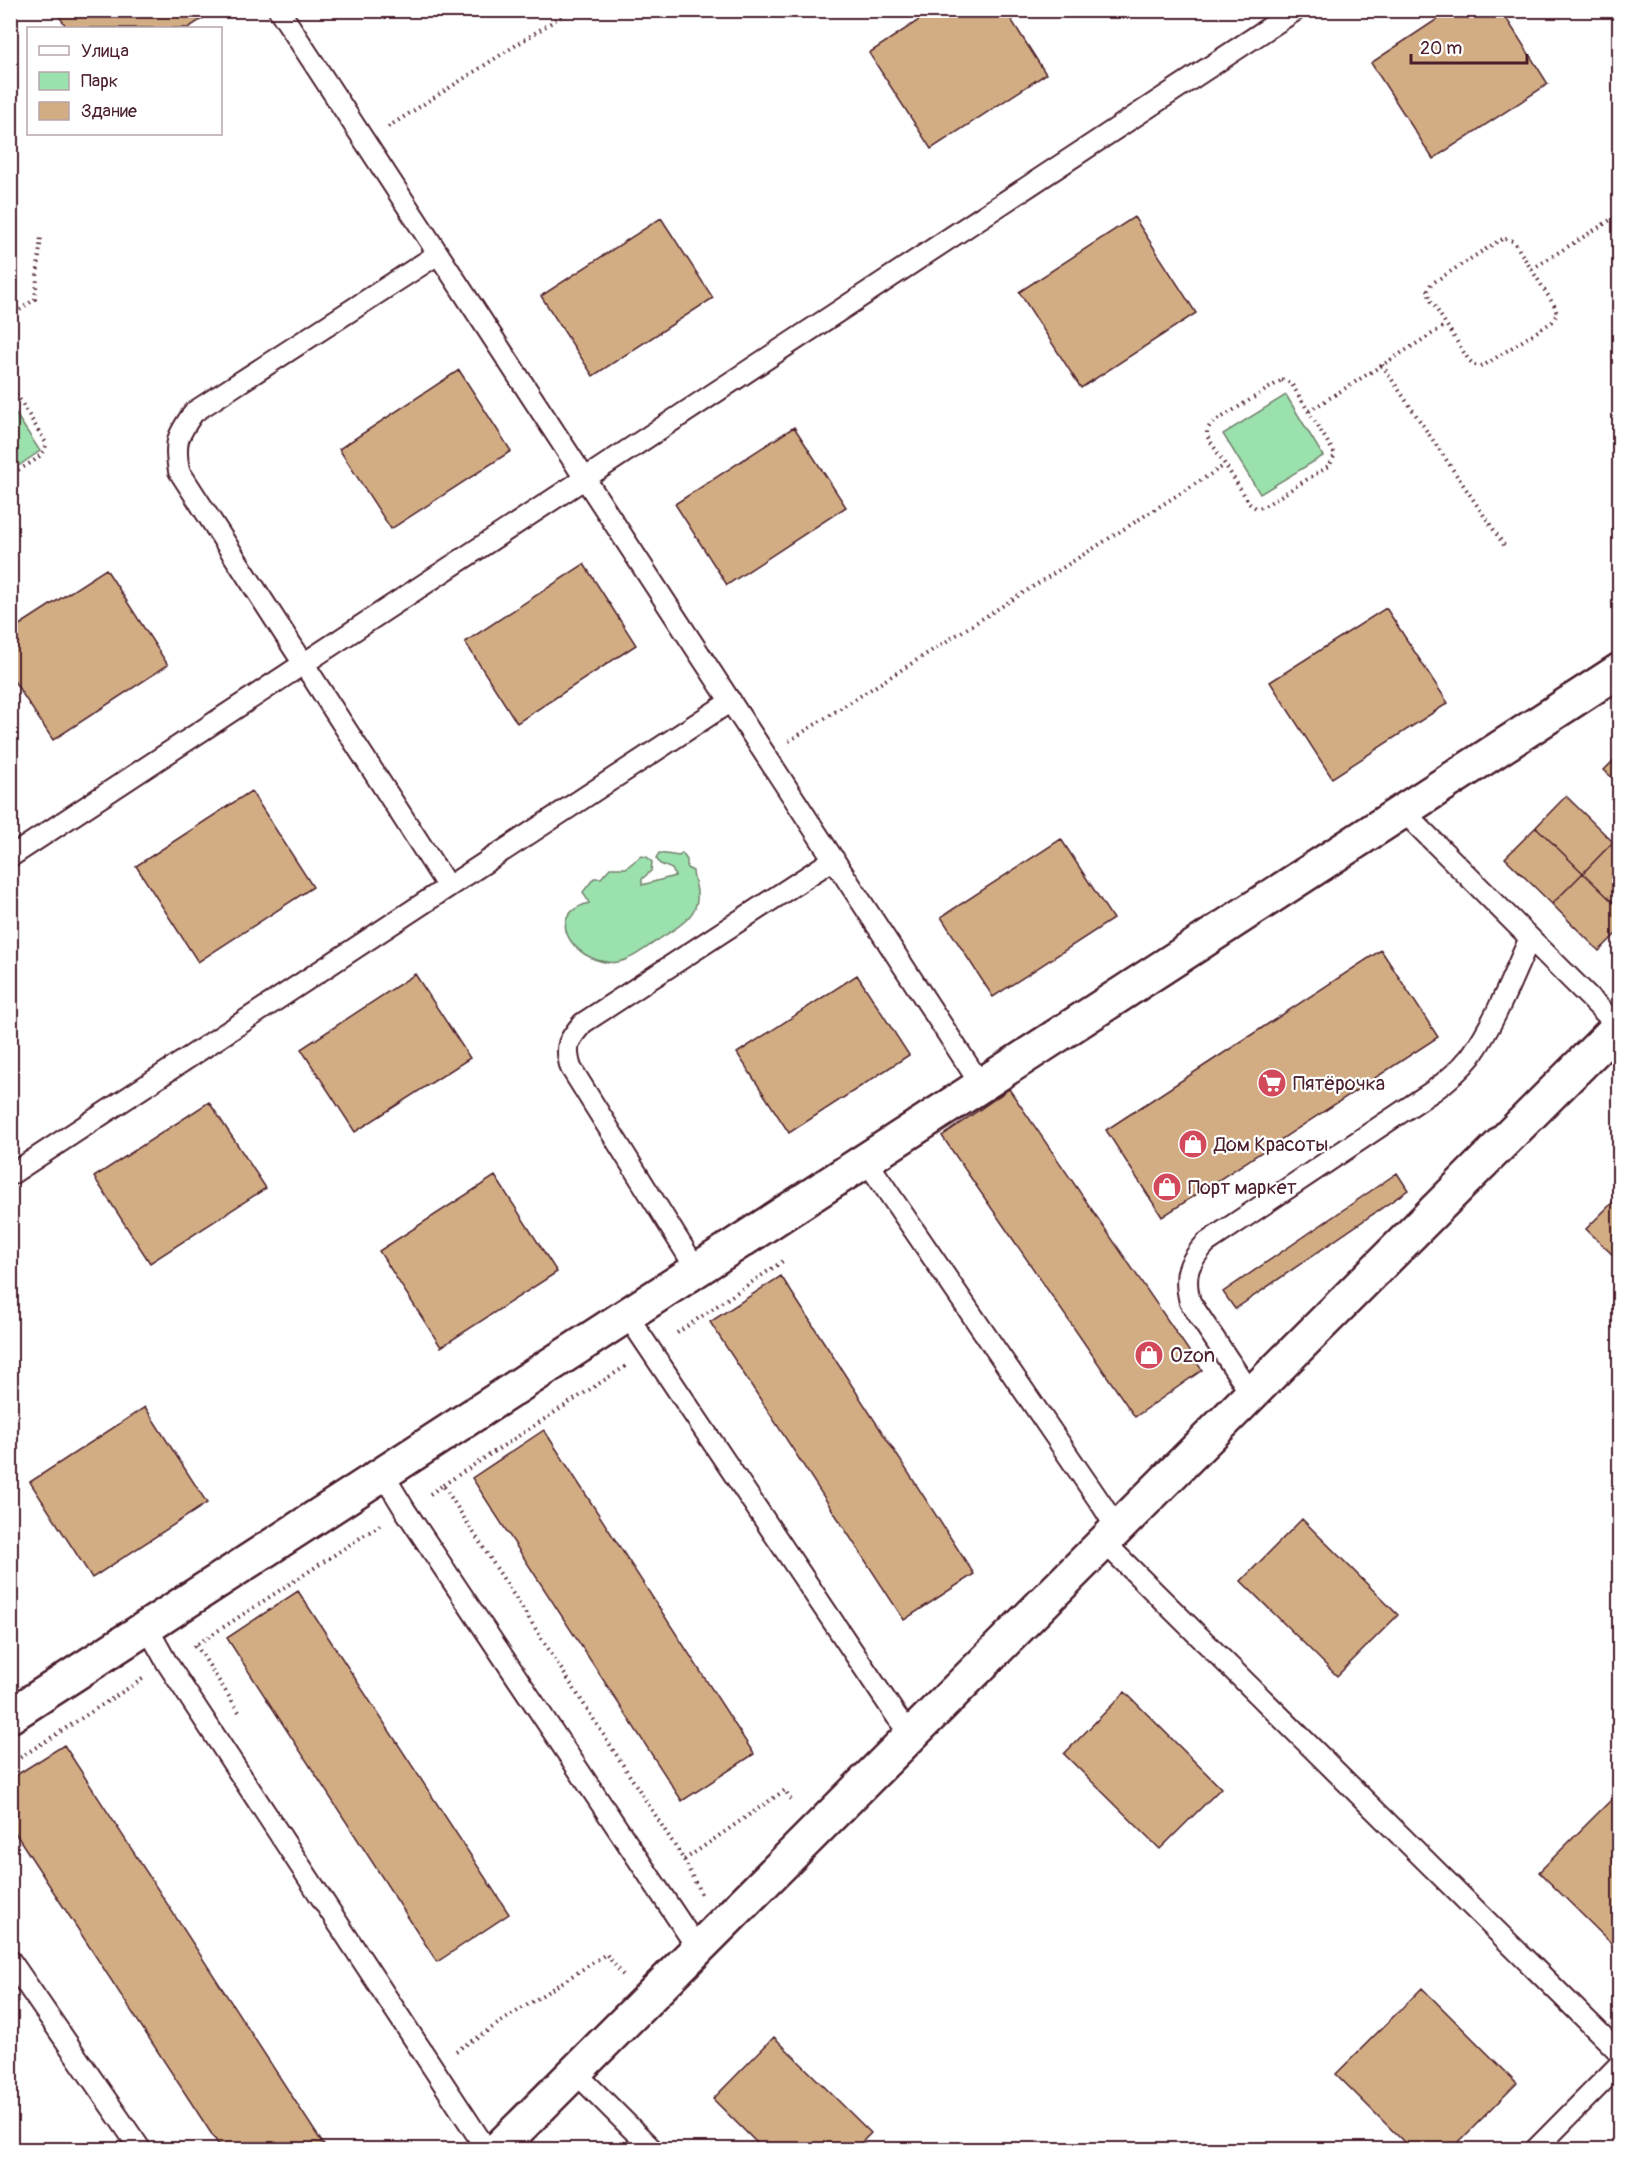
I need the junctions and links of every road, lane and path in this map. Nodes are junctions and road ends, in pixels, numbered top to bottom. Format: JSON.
{"nodes":[{"id":1,"x":279,"y":10,"type":"edge"},
{"id":2,"x":571,"y":10,"type":"edge"},
{"id":3,"x":1296,"y":10,"type":"edge"},
{"id":4,"x":365,"y":142,"type":"junction"},
{"id":5,"x":1620,"y":214,"type":"edge"},
{"id":6,"x":41,"y":236,"type":"dead end"},
{"id":7,"x":438,"y":254,"type":"junction"},
{"id":8,"x":1532,"y":269,"type":"junction"},
{"id":9,"x":10,"y":317,"type":"edge"},
{"id":10,"x":1446,"y":324,"type":"junction"},
{"id":11,"x":1382,"y":365,"type":"junction"},
{"id":12,"x":10,"y":384,"type":"edge"},
{"id":13,"x":1309,"y":411,"type":"junction"},
{"id":14,"x":1225,"y":465,"type":"junction"},
{"id":15,"x":10,"y":475,"type":"edge"},
{"id":16,"x":585,"y":478,"type":"junction"},
{"id":17,"x":1506,"y":548,"type":"dead end"},
{"id":18,"x":304,"y":664,"type":"junction"},
{"id":19,"x":1620,"y":670,"type":"edge"},
{"id":20,"x":730,"y":701,"type":"junction"},
{"id":21,"x":766,"y":755,"type":"junction"},
{"id":22,"x":1403,"y":811,"type":"junction"},
{"id":23,"x":10,"y":857,"type":"edge"},
{"id":24,"x":834,"y":859,"type":"junction"},
{"id":25,"x":448,"y":887,"type":"junction"},
{"id":26,"x":1530,"y":939,"type":"junction"},
{"id":27,"x":1619,"y":1026,"type":"edge"},
{"id":28,"x":981,"y":1085,"type":"junction"},
{"id":29,"x":866,"y":1160,"type":"junction"},
{"id":30,"x":10,"y":1176,"type":"edge"},
{"id":31,"x":697,"y":1270,"type":"junction"},
{"id":32,"x":627,"y":1315,"type":"junction"},
{"id":33,"x":1251,"y":1394,"type":"junction"},
{"id":34,"x":383,"y":1474,"type":"junction"},
{"id":35,"x":405,"y":1510,"type":"junction"},
{"id":36,"x":1110,"y":1535,"type":"junction"},
{"id":37,"x":147,"y":1628,"type":"junction"},
{"id":38,"x":167,"y":1663,"type":"junction"},
{"id":39,"x":10,"y":1716,"type":"edge"},
{"id":40,"x":911,"y":1735,"type":"junction"},
{"id":41,"x":10,"y":1764,"type":"edge"},
{"id":42,"x":796,"y":1808,"type":"dead end"},
{"id":43,"x":698,"y":1949,"type":"junction"},
{"id":44,"x":10,"y":1960,"type":"edge"},
{"id":45,"x":625,"y":1978,"type":"dead end"},
{"id":46,"x":1620,"y":2053,"type":"edge"},
{"id":47,"x":460,"y":2061,"type":"dead end"},
{"id":48,"x":1620,"y":2064,"type":"edge"},
{"id":49,"x":575,"y":2072,"type":"junction"},
{"id":50,"x":141,"y":2150,"type":"edge"},
{"id":51,"x":487,"y":2150,"type":"edge"},
{"id":52,"x":497,"y":2150,"type":"edge"},
{"id":53,"x":653,"y":2150,"type":"edge"},
{"id":54,"x":1535,"y":2150,"type":"edge"}],
"edges":[{"from":1,"to":4,"type":"lane"},
{"from":2,"to":4,"type":"path"},
{"from":3,"to":16,"type":"lane"},
{"from":4,"to":7,"type":"lane"},
{"from":5,"to":8,"type":"path"},
{"from":6,"to":9,"type":"path"},
{"from":7,"to":16,"type":"lane"},
{"from":7,"to":18,"type":"lane"},
{"from":8,"to":10,"type":"path"},
{"from":8,"to":10,"type":"path"},
{"from":10,"to":11,"type":"path"},
{"from":11,"to":13,"type":"path"},
{"from":11,"to":17,"type":"path"},
{"from":12,"to":15,"type":"path"},
{"from":13,"to":14,"type":"path"},
{"from":13,"to":14,"type":"path"},
{"from":14,"to":21,"type":"path"},
{"from":16,"to":18,"type":"lane"},
{"from":16,"to":20,"type":"lane"},
{"from":18,"to":23,"type":"lane"},
{"from":18,"to":25,"type":"lane"},
{"from":19,"to":22,"type":"street"},
{"from":20,"to":21,"type":"lane"},
{"from":20,"to":25,"type":"lane"},
{"from":21,"to":24,"type":"lane"},
{"from":22,"to":26,"type":"lane"},
{"from":22,"to":28,"type":"street"},
{"from":24,"to":28,"type":"lane"},
{"from":24,"to":31,"type":"lane"},
{"from":25,"to":30,"type":"lane"},
{"from":26,"to":27,"type":"lane"},
{"from":26,"to":33,"type":"lane"},
{"from":27,"to":33,"type":"street"},
{"from":28,"to":29,"type":"street"},
{"from":29,"to":31,"type":"street"},
{"from":29,"to":36,"type":"lane"},
{"from":31,"to":32,"type":"street"},
{"from":32,"to":34,"type":"street"},
{"from":32,"to":40,"type":"lane"},
{"from":33,"to":36,"type":"street"},
{"from":34,"to":35,"type":"lane"},
{"from":34,"to":37,"type":"street"},
{"from":35,"to":38,"type":"path"},
{"from":35,"to":42,"type":"path"},
{"from":35,"to":43,"type":"lane"},
{"from":36,"to":40,"type":"street"},
{"from":36,"to":46,"type":"lane"},
{"from":37,"to":38,"type":"lane"},
{"from":37,"to":39,"type":"street"},
{"from":38,"to":41,"type":"path"},
{"from":38,"to":51,"type":"lane"},
{"from":40,"to":43,"type":"street"},
{"from":43,"to":49,"type":"street"},
{"from":44,"to":50,"type":"lane"},
{"from":45,"to":47,"type":"path"},
{"from":48,"to":54,"type":"lane"},
{"from":49,"to":52,"type":"street"},
{"from":49,"to":53,"type":"lane"}]}
